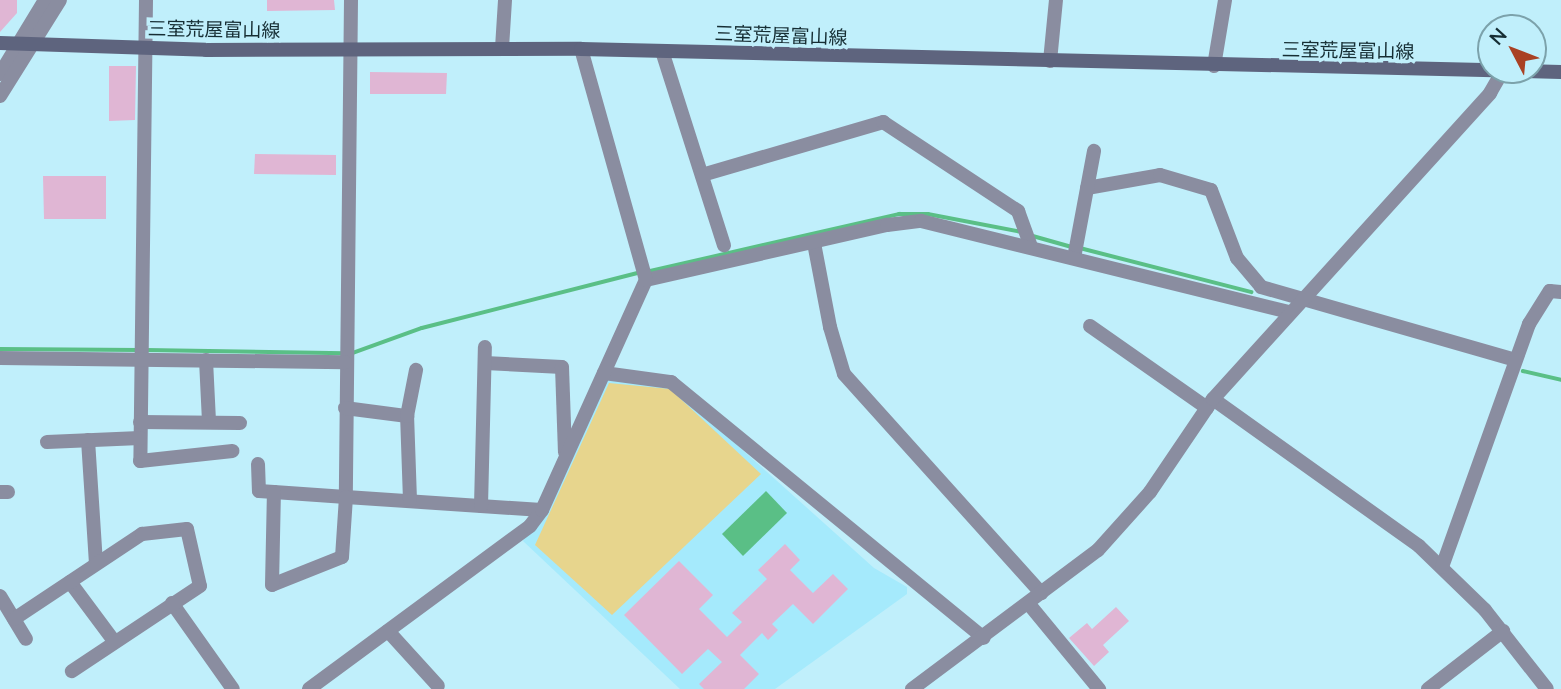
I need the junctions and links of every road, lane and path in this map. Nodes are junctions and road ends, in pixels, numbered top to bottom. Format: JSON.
{"nodes":[{"id":1,"x":45,"y":0,"type":"edge"},
{"id":2,"x":60,"y":0,"type":"edge"},
{"id":3,"x":146,"y":0,"type":"edge"},
{"id":4,"x":351,"y":0,"type":"edge"},
{"id":5,"x":505,"y":0,"type":"edge"},
{"id":6,"x":1056,"y":0,"type":"edge"},
{"id":7,"x":1225,"y":0,"type":"edge"},
{"id":8,"x":36,"y":42,"type":"junction"},
{"id":9,"x":0,"y":43,"type":"edge"},
{"id":10,"x":21,"y":43,"type":"junction"},
{"id":11,"x":145,"y":48,"type":"junction"},
{"id":12,"x":350,"y":48,"type":"junction"},
{"id":13,"x":502,"y":48,"type":"junction"},
{"id":14,"x":581,"y":49,"type":"junction"},
{"id":15,"x":662,"y":51,"type":"junction"},
{"id":16,"x":1050,"y":61,"type":"junction"},
{"id":17,"x":1214,"y":66,"type":"junction"},
{"id":18,"x":1477,"y":71,"type":"edge"},
{"id":19,"x":0,"y":74,"type":"edge"},
{"id":20,"x":1495,"y":84,"type":"edge"},
{"id":21,"x":0,"y":96,"type":"edge"},
{"id":22,"x":1094,"y":151,"type":"dead end"},
{"id":23,"x":702,"y":175,"type":"junction"},
{"id":24,"x":1087,"y":188,"type":"junction"},
{"id":25,"x":814,"y":243,"type":"junction"},
{"id":26,"x":724,"y":245,"type":"dead end"},
{"id":27,"x":1031,"y":247,"type":"junction"},
{"id":28,"x":1074,"y":258,"type":"junction"},
{"id":29,"x":646,"y":280,"type":"junction"},
{"id":30,"x":1561,"y":292,"type":"edge"},
{"id":31,"x":1302,"y":296,"type":"junction"},
{"id":32,"x":1288,"y":312,"type":"junction"},
{"id":33,"x":1090,"y":326,"type":"dead end"},
{"id":34,"x":485,"y":347,"type":"dead end"},
{"id":35,"x":0,"y":358,"type":"edge"},
{"id":36,"x":141,"y":360,"type":"junction"},
{"id":37,"x":206,"y":360,"type":"junction"},
{"id":38,"x":1515,"y":360,"type":"junction"},
{"id":39,"x":345,"y":362,"type":"junction"},
{"id":40,"x":485,"y":363,"type":"junction"},
{"id":41,"x":416,"y":370,"type":"dead end"},
{"id":42,"x":604,"y":373,"type":"junction"},
{"id":43,"x":1210,"y":404,"type":"junction"},
{"id":44,"x":345,"y":408,"type":"junction"},
{"id":45,"x":407,"y":416,"type":"junction"},
{"id":46,"x":140,"y":422,"type":"junction"},
{"id":47,"x":209,"y":422,"type":"junction"},
{"id":48,"x":240,"y":422,"type":"dead end"},
{"id":49,"x":140,"y":438,"type":"junction"},
{"id":50,"x":88,"y":440,"type":"junction"},
{"id":51,"x":47,"y":442,"type":"dead end"},
{"id":52,"x":232,"y":451,"type":"dead end"},
{"id":53,"x":565,"y":458,"type":"junction"},
{"id":54,"x":258,"y":464,"type":"dead end"},
{"id":55,"x":274,"y":492,"type":"junction"},
{"id":56,"x":346,"y":497,"type":"junction"},
{"id":57,"x":410,"y":500,"type":"junction"},
{"id":58,"x":481,"y":506,"type":"junction"},
{"id":59,"x":542,"y":510,"type":"junction"},
{"id":60,"x":96,"y":564,"type":"junction"},
{"id":61,"x":1442,"y":566,"type":"junction"},
{"id":62,"x":69,"y":582,"type":"junction"},
{"id":63,"x":1041,"y":593,"type":"junction"},
{"id":64,"x":0,"y":596,"type":"edge"},
{"id":65,"x":172,"y":603,"type":"junction"},
{"id":66,"x":1028,"y":603,"type":"junction"},
{"id":67,"x":13,"y":619,"type":"junction"},
{"id":68,"x":388,"y":631,"type":"junction"},
{"id":69,"x":1503,"y":631,"type":"junction"},
{"id":70,"x":984,"y":638,"type":"junction"},
{"id":71,"x":26,"y":639,"type":"dead end"},
{"id":72,"x":114,"y":641,"type":"junction"},
{"id":73,"x":72,"y":671,"type":"dead end"},
{"id":74,"x":438,"y":686,"type":"dead end"},
{"id":75,"x":233,"y":689,"type":"edge"},
{"id":76,"x":309,"y":689,"type":"edge"},
{"id":77,"x":912,"y":689,"type":"edge"},
{"id":78,"x":1099,"y":689,"type":"edge"},
{"id":79,"x":1429,"y":689,"type":"edge"},
{"id":80,"x":1547,"y":689,"type":"edge"}],
"edges":[{"from":1,"to":10,"type":"street"},
{"from":2,"to":8,"type":"street"},
{"from":3,"to":11,"type":"street"},
{"from":4,"to":12,"type":"street"},
{"from":5,"to":13,"type":"street"},
{"from":6,"to":16,"type":"street"},
{"from":7,"to":17,"type":"street"},
{"from":8,"to":10,"type":"main road","name":"三室荒屋富山線"},
{"from":8,"to":11,"type":"main road","name":"三室荒屋富山線"},
{"from":8,"to":21,"type":"street"},
{"from":9,"to":10,"type":"main road","name":"三室荒屋富山線"},
{"from":10,"to":19,"type":"street"},
{"from":11,"to":12,"type":"main road","name":"三室荒屋富山線"},
{"from":11,"to":36,"type":"street"},
{"from":12,"to":13,"type":"main road","name":"三室荒屋富山線"},
{"from":12,"to":39,"type":"street"},
{"from":13,"to":14,"type":"main road","name":"三室荒屋富山線"},
{"from":14,"to":15,"type":"main road","name":"三室荒屋富山線"},
{"from":14,"to":29,"type":"street"},
{"from":15,"to":16,"type":"main road","name":"三室荒屋富山線"},
{"from":15,"to":23,"type":"street"},
{"from":16,"to":17,"type":"main road","name":"三室荒屋富山線"},
{"from":17,"to":18,"type":"main road","name":"三室荒屋富山線"},
{"from":20,"to":31,"type":"street"},
{"from":22,"to":24,"type":"street"},
{"from":23,"to":26,"type":"street"},
{"from":23,"to":27,"type":"street"},
{"from":24,"to":28,"type":"street"},
{"from":24,"to":31,"type":"street"},
{"from":25,"to":27,"type":"street"},
{"from":25,"to":29,"type":"street"},
{"from":25,"to":63,"type":"street"},
{"from":27,"to":28,"type":"street"},
{"from":28,"to":32,"type":"street"},
{"from":29,"to":42,"type":"street"},
{"from":30,"to":38,"type":"street"},
{"from":31,"to":32,"type":"street"},
{"from":31,"to":38,"type":"street"},
{"from":32,"to":43,"type":"street"},
{"from":33,"to":43,"type":"street"},
{"from":34,"to":40,"type":"street"},
{"from":35,"to":36,"type":"street"},
{"from":36,"to":37,"type":"street"},
{"from":36,"to":46,"type":"street"},
{"from":37,"to":39,"type":"street"},
{"from":37,"to":47,"type":"street"},
{"from":38,"to":61,"type":"street"},
{"from":39,"to":44,"type":"street"},
{"from":40,"to":53,"type":"street"},
{"from":40,"to":58,"type":"street"},
{"from":41,"to":45,"type":"street"},
{"from":42,"to":53,"type":"street"},
{"from":42,"to":70,"type":"street"},
{"from":43,"to":61,"type":"street"},
{"from":43,"to":63,"type":"street"},
{"from":44,"to":45,"type":"street"},
{"from":44,"to":56,"type":"street"},
{"from":45,"to":57,"type":"street"},
{"from":46,"to":47,"type":"street"},
{"from":46,"to":49,"type":"street"},
{"from":47,"to":48,"type":"street"},
{"from":49,"to":50,"type":"street"},
{"from":49,"to":52,"type":"street"},
{"from":50,"to":51,"type":"street"},
{"from":50,"to":60,"type":"street"},
{"from":53,"to":59,"type":"street"},
{"from":54,"to":55,"type":"street"},
{"from":55,"to":56,"type":"street"},
{"from":55,"to":56,"type":"street"},
{"from":56,"to":57,"type":"street"},
{"from":57,"to":58,"type":"street"},
{"from":58,"to":59,"type":"street"},
{"from":59,"to":68,"type":"street"},
{"from":60,"to":62,"type":"street"},
{"from":60,"to":65,"type":"street"},
{"from":61,"to":69,"type":"street"},
{"from":62,"to":67,"type":"street"},
{"from":62,"to":72,"type":"street"},
{"from":63,"to":66,"type":"street"},
{"from":64,"to":67,"type":"street"},
{"from":65,"to":72,"type":"street"},
{"from":65,"to":75,"type":"street"},
{"from":66,"to":70,"type":"street"},
{"from":66,"to":78,"type":"street"},
{"from":67,"to":71,"type":"street"},
{"from":68,"to":74,"type":"street"},
{"from":68,"to":76,"type":"street"},
{"from":69,"to":79,"type":"street"},
{"from":69,"to":80,"type":"street"},
{"from":70,"to":77,"type":"street"},
{"from":72,"to":73,"type":"street"}]}
